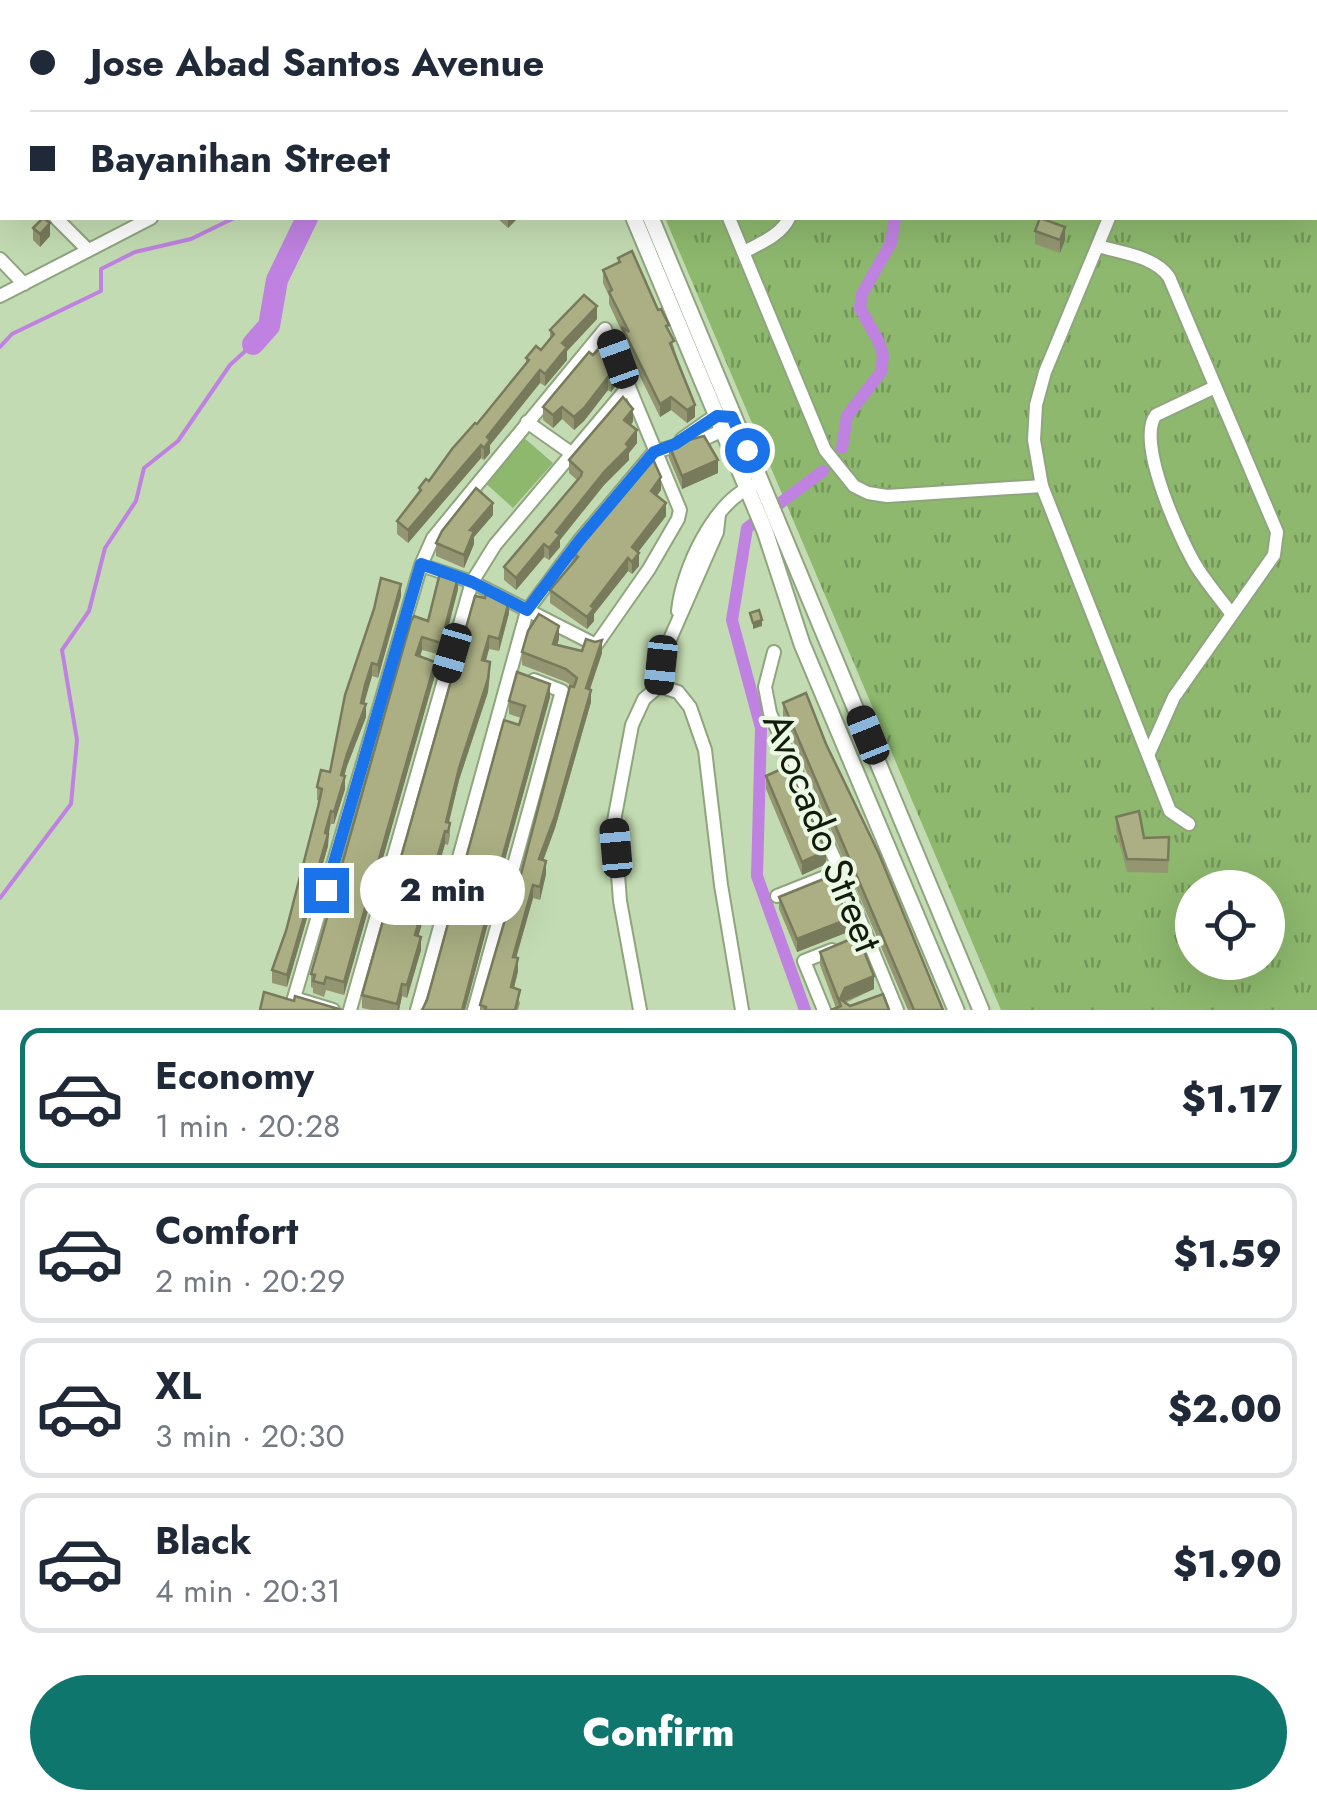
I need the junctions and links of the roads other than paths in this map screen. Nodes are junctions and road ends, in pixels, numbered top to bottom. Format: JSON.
{"nodes":[{"id":1,"x":58,"y":220,"type":"edge"},
{"id":2,"x":146,"y":220,"type":"edge"},
{"id":3,"x":635,"y":220,"type":"edge"},
{"id":4,"x":652,"y":220,"type":"edge"},
{"id":5,"x":730,"y":220,"type":"edge"},
{"id":6,"x":789,"y":220,"type":"edge"},
{"id":7,"x":1108,"y":220,"type":"edge"},
{"id":8,"x":1098,"y":246,"type":"junction"},
{"id":9,"x":88,"y":250,"type":"junction"},
{"id":10,"x":744,"y":252,"type":"junction"},
{"id":11,"x":0,"y":259,"type":"edge"},
{"id":12,"x":24,"y":284,"type":"junction"},
{"id":13,"x":0,"y":296,"type":"edge"},
{"id":14,"x":628,"y":387,"type":"junction"},
{"id":15,"x":1215,"y":387,"type":"junction"},
{"id":16,"x":724,"y":421,"type":"junction"},
{"id":17,"x":527,"y":422,"type":"junction"},
{"id":18,"x":654,"y":452,"type":"junction"},
{"id":19,"x":571,"y":453,"type":"junction"},
{"id":20,"x":1042,"y":486,"type":"junction"},
{"id":21,"x":758,"y":492,"type":"junction"},
{"id":22,"x":773,"y":528,"type":"junction"},
{"id":23,"x":421,"y":564,"type":"junction"},
{"id":24,"x":472,"y":582,"type":"junction"},
{"id":25,"x":527,"y":610,"type":"junction"},
{"id":26,"x":1231,"y":613,"type":"junction"},
{"id":27,"x":774,"y":652,"type":"dead end"},
{"id":28,"x":508,"y":670,"type":"junction"},
{"id":29,"x":659,"y":686,"type":"junction"},
{"id":30,"x":1149,"y":754,"type":"junction"},
{"id":31,"x":1190,"y":824,"type":"dead end"},
{"id":32,"x":840,"y":871,"type":"junction"},
{"id":33,"x":776,"y":896,"type":"edge"},
{"id":34,"x":865,"y":936,"type":"junction"},
{"id":35,"x":333,"y":1010,"type":"edge"},
{"id":36,"x":350,"y":1010,"type":"edge"},
{"id":37,"x":416,"y":1010,"type":"edge"},
{"id":38,"x":474,"y":1010,"type":"edge"},
{"id":39,"x":640,"y":1010,"type":"edge"},
{"id":40,"x":742,"y":1010,"type":"edge"},
{"id":41,"x":824,"y":1010,"type":"edge"},
{"id":42,"x":897,"y":1010,"type":"edge"},
{"id":43,"x":956,"y":1010,"type":"edge"},
{"id":44,"x":981,"y":1010,"type":"edge"}],
"edges":[{"from":1,"to":9,"type":"street"},
{"from":2,"to":9,"type":"street"},
{"from":3,"to":16,"type":"main road"},
{"from":4,"to":16,"type":"main road"},
{"from":5,"to":10,"type":"street"},
{"from":6,"to":10,"type":"street"},
{"from":7,"to":8,"type":"street"},
{"from":8,"to":15,"type":"street"},
{"from":8,"to":20,"type":"street"},
{"from":9,"to":12,"type":"street"},
{"from":10,"to":20,"type":"street"},
{"from":11,"to":12,"type":"street"},
{"from":12,"to":13,"type":"street"},
{"from":14,"to":17,"type":"street"},
{"from":14,"to":18,"type":"street"},
{"from":14,"to":19,"type":"street"},
{"from":15,"to":26,"type":"street"},
{"from":15,"to":26,"type":"street"},
{"from":16,"to":18,"type":"street"},
{"from":16,"to":21,"type":"main road"},
{"from":17,"to":19,"type":"street"},
{"from":17,"to":23,"type":"street"},
{"from":18,"to":25,"type":"street"},
{"from":18,"to":25,"type":"street"},
{"from":19,"to":24,"type":"street"},
{"from":20,"to":30,"type":"street"},
{"from":21,"to":22,"type":"main road"},
{"from":21,"to":29,"type":"street"},
{"from":22,"to":43,"type":"main road"},
{"from":22,"to":44,"type":"main road"},
{"from":23,"to":24,"type":"street"},
{"from":23,"to":35,"type":"street"},
{"from":24,"to":25,"type":"street"},
{"from":24,"to":36,"type":"street"},
{"from":25,"to":28,"type":"street"},
{"from":26,"to":30,"type":"street"},
{"from":27,"to":32,"type":"street","name":"Avocado Street"},
{"from":28,"to":37,"type":"street"},
{"from":28,"to":38,"type":"street"},
{"from":29,"to":39,"type":"street"},
{"from":29,"to":40,"type":"street"},
{"from":30,"to":31,"type":"street"},
{"from":32,"to":33,"type":"street"},
{"from":32,"to":34,"type":"street","name":"Avocado Street"},
{"from":34,"to":41,"type":"street"},
{"from":34,"to":42,"type":"street","name":"Avocado Street"}]}
